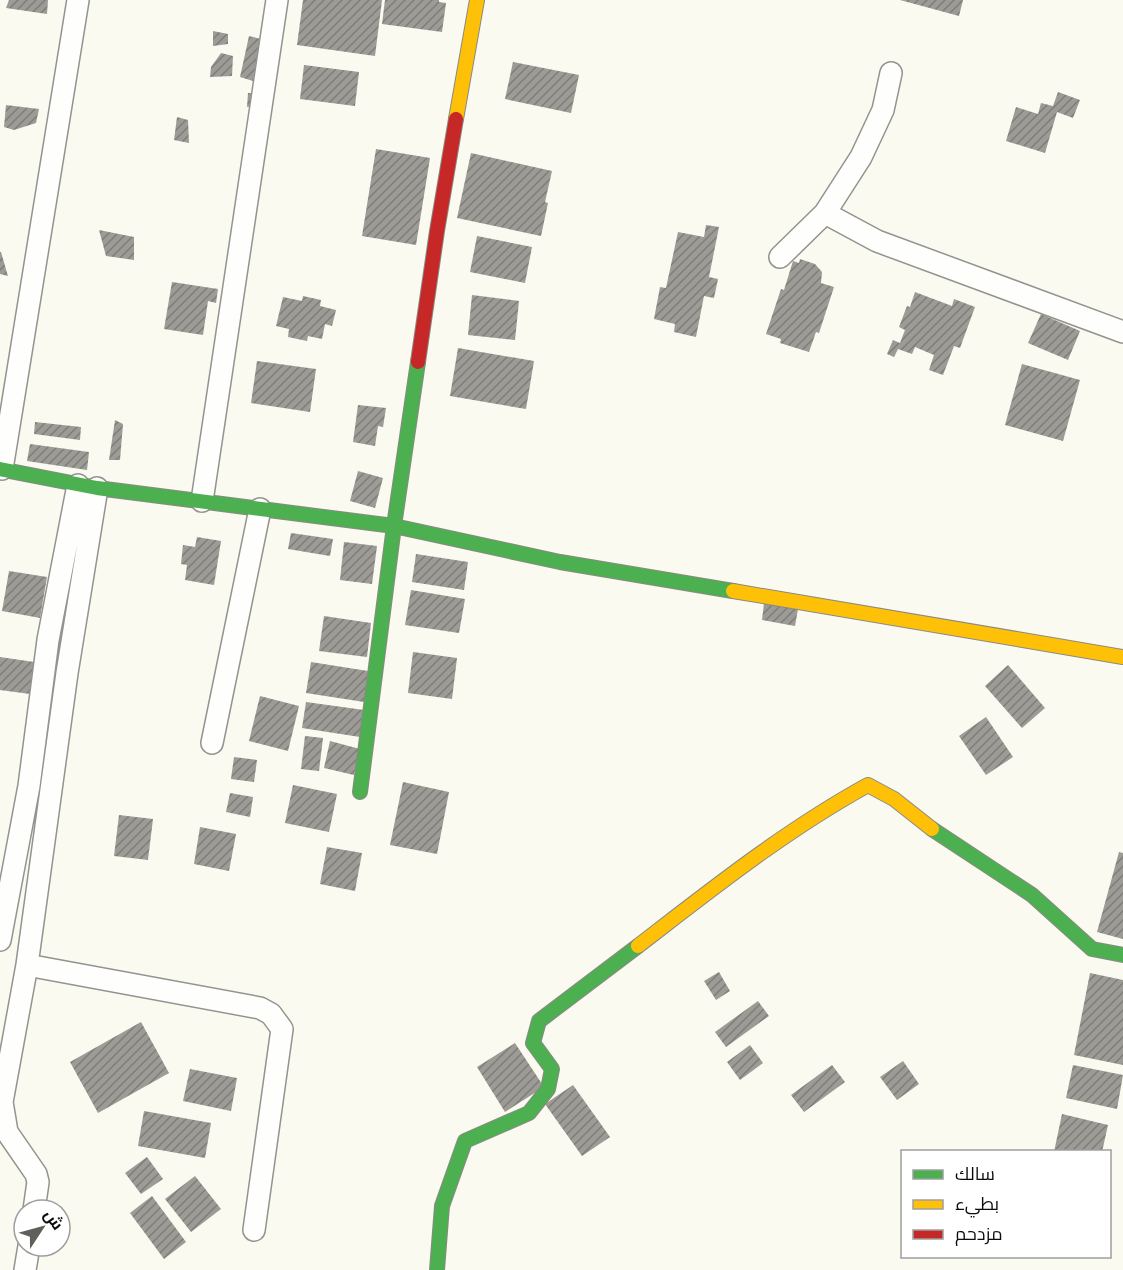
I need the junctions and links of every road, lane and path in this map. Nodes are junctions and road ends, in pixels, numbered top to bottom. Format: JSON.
{"nodes":[{"id":1,"x":78,"y":0,"type":"edge"},
{"id":2,"x":277,"y":0,"type":"edge"},
{"id":3,"x":477,"y":0,"type":"edge"},
{"id":4,"x":891,"y":73,"type":"dead end"},
{"id":5,"x":825,"y":213,"type":"junction"},
{"id":6,"x":780,"y":257,"type":"dead end"},
{"id":7,"x":1123,"y":332,"type":"edge"},
{"id":8,"x":1,"y":469,"type":"edge"},
{"id":9,"x":87,"y":486,"type":"junction"},
{"id":10,"x":202,"y":501,"type":"junction"},
{"id":11,"x":260,"y":509,"type":"junction"},
{"id":12,"x":394,"y":526,"type":"junction"},
{"id":13,"x":1123,"y":657,"type":"edge"},
{"id":14,"x":212,"y":743,"type":"dead end"},
{"id":15,"x":360,"y":792,"type":"dead end"},
{"id":16,"x":0,"y":940,"type":"edge"},
{"id":17,"x":1123,"y":955,"type":"edge"},
{"id":18,"x":27,"y":965,"type":"junction"},
{"id":19,"x":36,"y":1198,"type":"edge"},
{"id":20,"x":254,"y":1230,"type":"dead end"},
{"id":21,"x":437,"y":1270,"type":"edge"}],
"edges":[{"from":1,"to":8,"type":"street"},
{"from":2,"to":10,"type":"street"},
{"from":3,"to":12,"type":"street"},
{"from":4,"to":5,"type":"street"},
{"from":5,"to":6,"type":"street"},
{"from":5,"to":7,"type":"street"},
{"from":8,"to":9,"type":"street"},
{"from":9,"to":10,"type":"street"},
{"from":9,"to":16,"type":"street"},
{"from":9,"to":18,"type":"street"},
{"from":10,"to":11,"type":"street"},
{"from":11,"to":12,"type":"street"},
{"from":11,"to":14,"type":"street"},
{"from":12,"to":13,"type":"street"},
{"from":12,"to":15,"type":"street"},
{"from":17,"to":21,"type":"street"},
{"from":18,"to":19,"type":"street"},
{"from":18,"to":20,"type":"street"}]}
